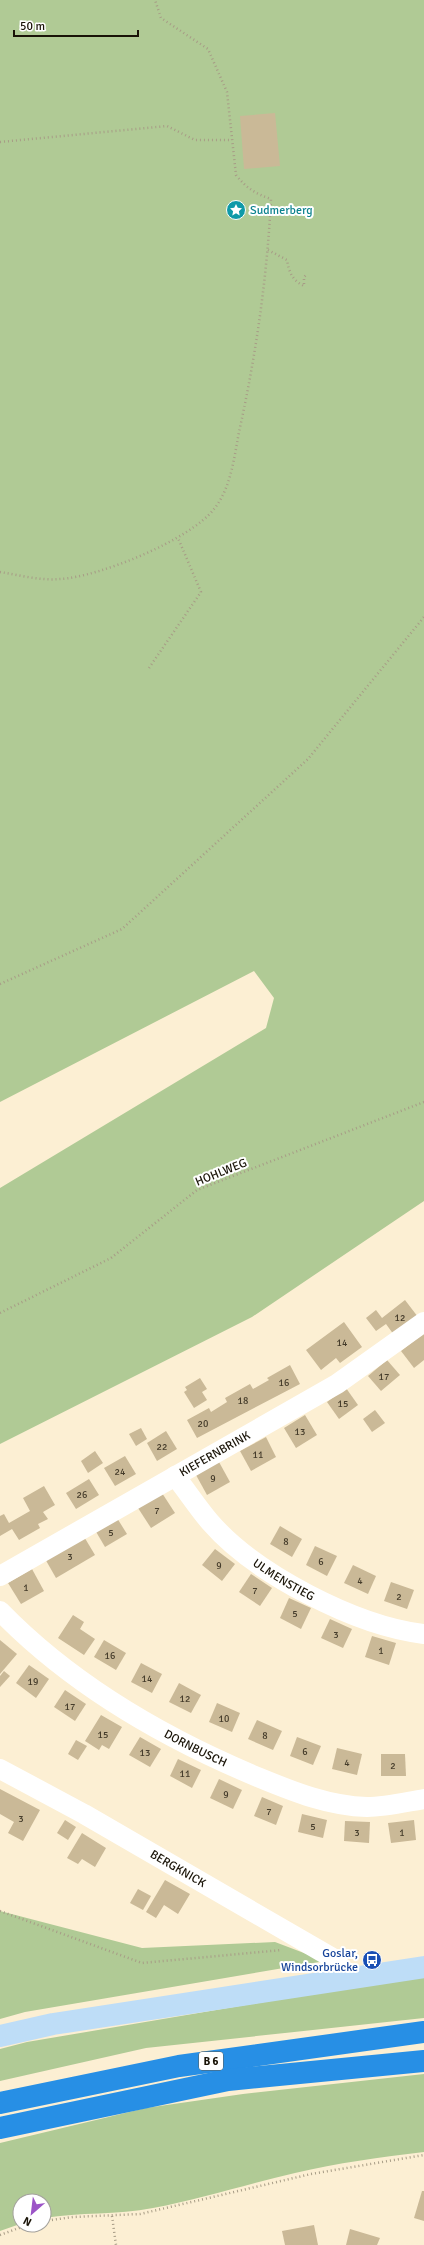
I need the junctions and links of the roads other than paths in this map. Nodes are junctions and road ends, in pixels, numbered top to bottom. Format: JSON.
{"nodes":[{"id":1,"x":424,"y":1322,"type":"edge"},
{"id":2,"x":176,"y":1476,"type":"junction"},
{"id":3,"x":0,"y":1576,"type":"edge"},
{"id":4,"x":0,"y":1611,"type":"edge"},
{"id":5,"x":424,"y":1634,"type":"edge"},
{"id":6,"x":0,"y":1769,"type":"edge"},
{"id":7,"x":424,"y":1799,"type":"edge"},
{"id":8,"x":424,"y":1967,"type":"edge"},
{"id":9,"x":348,"y":1978,"type":"junction"},
{"id":10,"x":424,"y":2032,"type":"edge"},
{"id":11,"x":0,"y":2036,"type":"edge"},
{"id":12,"x":424,"y":2061,"type":"edge"},
{"id":13,"x":0,"y":2103,"type":"edge"},
{"id":14,"x":0,"y":2128,"type":"edge"}],
"edges":[{"from":1,"to":2,"type":"street","name":"KIEFERNBRINK"},
{"from":2,"to":3,"type":"street","name":"KIEFERNBRINK"},
{"from":2,"to":5,"type":"street","name":"ULMENSTIEG"},
{"from":4,"to":7,"type":"street","name":"DORNBUSCH"},
{"from":6,"to":9,"type":"street","name":"BERGKNICK"},
{"from":8,"to":9,"type":"street"},
{"from":9,"to":11,"type":"street"},
{"from":10,"to":13,"type":"highway","number":"B 6"},
{"from":12,"to":14,"type":"highway","number":"B 6"}]}
